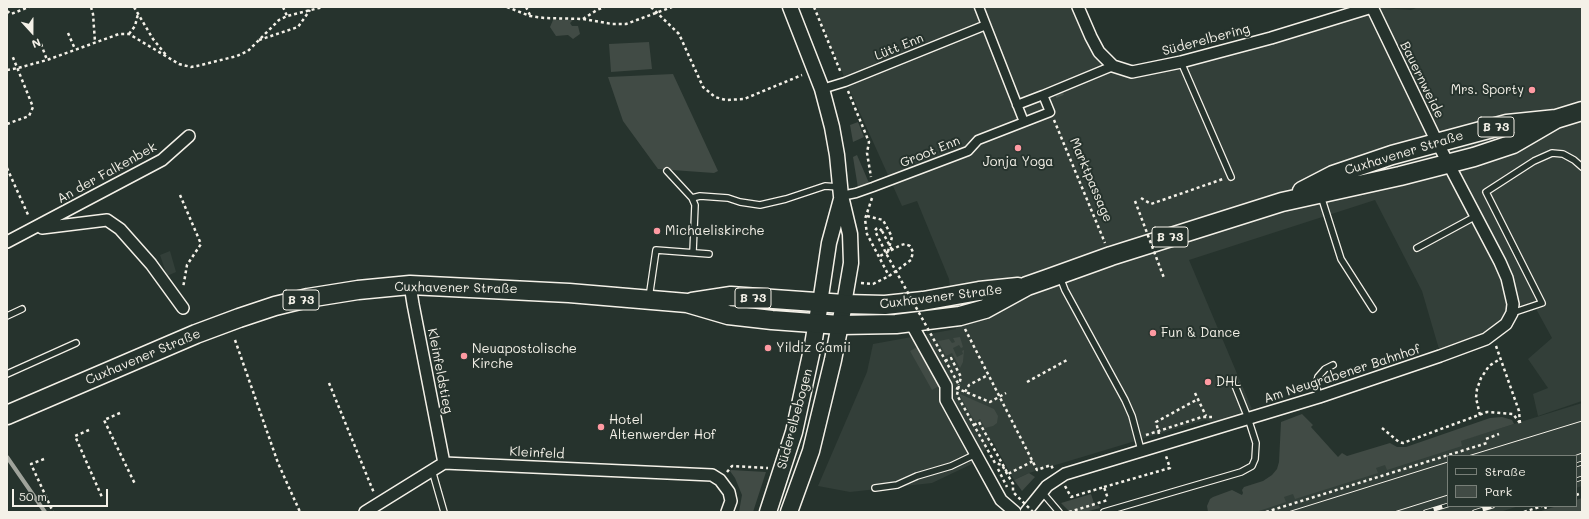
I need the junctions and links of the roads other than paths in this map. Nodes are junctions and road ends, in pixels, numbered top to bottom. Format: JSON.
{"nodes":[{"id":1,"x":790,"y":7,"type":"edge"},
{"id":2,"x":979,"y":7,"type":"edge"},
{"id":3,"x":1078,"y":7,"type":"edge"},
{"id":4,"x":1372,"y":7,"type":"edge"},
{"id":5,"x":986,"y":25,"type":"junction"},
{"id":6,"x":1181,"y":62,"type":"junction"},
{"id":7,"x":1113,"y":66,"type":"junction"},
{"id":8,"x":822,"y":89,"type":"junction"},
{"id":9,"x":1043,"y":95,"type":"junction"},
{"id":10,"x":1017,"y":105,"type":"junction"},
{"id":11,"x":1582,"y":111,"type":"edge"},
{"id":12,"x":1556,"y":119,"type":"junction"},
{"id":13,"x":1024,"y":122,"type":"junction"},
{"id":14,"x":189,"y":136,"type":"dead end"},
{"id":15,"x":1437,"y":142,"type":"junction"},
{"id":16,"x":1448,"y":164,"type":"junction"},
{"id":17,"x":1582,"y":167,"type":"edge"},
{"id":18,"x":667,"y":171,"type":"dead end"},
{"id":19,"x":1230,"y":177,"type":"road end"},
{"id":20,"x":841,"y":192,"type":"junction"},
{"id":21,"x":1320,"y":194,"type":"junction"},
{"id":22,"x":692,"y":198,"type":"junction"},
{"id":23,"x":1282,"y":202,"type":"junction"},
{"id":24,"x":1476,"y":216,"type":"junction"},
{"id":25,"x":35,"y":228,"type":"junction"},
{"id":26,"x":7,"y":242,"type":"edge"},
{"id":27,"x":1417,"y":248,"type":"dead end"},
{"id":28,"x":693,"y":252,"type":"junction"},
{"id":29,"x":709,"y":254,"type":"dead end"},
{"id":30,"x":1059,"y":275,"type":"junction"},
{"id":31,"x":410,"y":285,"type":"junction"},
{"id":32,"x":1027,"y":286,"type":"junction"},
{"id":33,"x":649,"y":300,"type":"junction"},
{"id":34,"x":687,"y":303,"type":"junction"},
{"id":35,"x":820,"y":303,"type":"junction"},
{"id":36,"x":844,"y":304,"type":"junction"},
{"id":37,"x":183,"y":308,"type":"dead end"},
{"id":38,"x":22,"y":309,"type":"dead end"},
{"id":39,"x":1374,"y":309,"type":"dead end"},
{"id":40,"x":1512,"y":313,"type":"junction"},
{"id":41,"x":7,"y":316,"type":"edge"},
{"id":42,"x":911,"y":323,"type":"junction"},
{"id":43,"x":816,"y":324,"type":"junction"},
{"id":44,"x":840,"y":325,"type":"junction"},
{"id":45,"x":76,"y":343,"type":"dead end"},
{"id":46,"x":1334,"y":365,"type":"dead end"},
{"id":47,"x":7,"y":374,"type":"edge"},
{"id":48,"x":1234,"y":383,"type":"dead end"},
{"id":49,"x":1319,"y":397,"type":"junction"},
{"id":50,"x":7,"y":415,"type":"edge"},
{"id":51,"x":1248,"y":418,"type":"junction"},
{"id":52,"x":1141,"y":450,"type":"junction"},
{"id":53,"x":976,"y":454,"type":"junction"},
{"id":54,"x":444,"y":463,"type":"junction"},
{"id":55,"x":432,"y":470,"type":"junction"},
{"id":56,"x":875,"y":488,"type":"dead end"},
{"id":57,"x":1042,"y":492,"type":"junction"},
{"id":58,"x":365,"y":512,"type":"edge"},
{"id":59,"x":444,"y":512,"type":"edge"},
{"id":60,"x":728,"y":512,"type":"edge"},
{"id":61,"x":768,"y":512,"type":"edge"},
{"id":62,"x":789,"y":512,"type":"edge"},
{"id":63,"x":1015,"y":512,"type":"edge"},
{"id":64,"x":1026,"y":512,"type":"edge"},
{"id":65,"x":1059,"y":512,"type":"edge"},
{"id":66,"x":1104,"y":512,"type":"edge"}],
"edges":[{"from":1,"to":8,"type":"street"},
{"from":2,"to":5,"type":"street"},
{"from":3,"to":7,"type":"street","name":"Süderelbering"},
{"from":4,"to":6,"type":"street","name":"Süderelbering"},
{"from":4,"to":15,"type":"street","name":"Bauernweide"},
{"from":5,"to":8,"type":"street","name":"Lütt Enn"},
{"from":5,"to":10,"type":"street"},
{"from":6,"to":7,"type":"street","name":"Süderelbering"},
{"from":6,"to":19,"type":"lane"},
{"from":7,"to":9,"type":"street"},
{"from":8,"to":20,"type":"street"},
{"from":9,"to":10,"type":"street"},
{"from":9,"to":13,"type":"street","name":"Groot Enn"},
{"from":10,"to":13,"type":"street"},
{"from":11,"to":12,"type":"main road","name":"Cuxhavener Straße","number":"B 73"},
{"from":12,"to":15,"type":"main road","name":"Cuxhavener Straße","number":"B 73"},
{"from":12,"to":16,"type":"main road","name":"Cuxhavener Straße","number":"B 73"},
{"from":13,"to":20,"type":"street","name":"Groot Enn"},
{"from":14,"to":25,"type":"street","name":"An der Falkenbek"},
{"from":15,"to":16,"type":"street","name":"Bauernweide"},
{"from":15,"to":23,"type":"main road","name":"Cuxhavener Straße","number":"B 73"},
{"from":16,"to":21,"type":"main road","name":"Cuxhavener Straße","number":"B 73"},
{"from":16,"to":24,"type":"street"},
{"from":17,"to":40,"type":"lane"},
{"from":18,"to":22,"type":"lane"},
{"from":20,"to":22,"type":"lane"},
{"from":20,"to":35,"type":"street"},
{"from":20,"to":36,"type":"street"},
{"from":21,"to":23,"type":"main road","name":"Cuxhavener Straße","number":"B 73"},
{"from":21,"to":39,"type":"lane"},
{"from":22,"to":28,"type":"lane"},
{"from":23,"to":30,"type":"main road","name":"Cuxhavener Straße","number":"B 73"},
{"from":24,"to":27,"type":"lane"},
{"from":24,"to":40,"type":"street"},
{"from":25,"to":26,"type":"street","name":"An der Falkenbek"},
{"from":25,"to":37,"type":"street","name":"An der Falkenbek"},
{"from":28,"to":29,"type":"lane"},
{"from":28,"to":33,"type":"lane"},
{"from":30,"to":32,"type":"main road","name":"Cuxhavener Straße","number":"B 73"},
{"from":30,"to":52,"type":"lane"},
{"from":31,"to":33,"type":"main road","name":"Cuxhavener Straße","number":"B 73"},
{"from":31,"to":50,"type":"main road","name":"Cuxhavener Straße","number":"B 73"},
{"from":31,"to":54,"type":"street","name":"Kleinfeldstieg"},
{"from":32,"to":36,"type":"main road","name":"Cuxhavener Straße","number":"B 73"},
{"from":32,"to":42,"type":"main road","name":"Cuxhavener Straße","number":"B 73"},
{"from":33,"to":34,"type":"main road","name":"Cuxhavener Straße","number":"B 73"},
{"from":34,"to":35,"type":"main road","name":"Cuxhavener Straße","number":"B 73"},
{"from":34,"to":43,"type":"main road","name":"Cuxhavener Straße","number":"B 73"},
{"from":35,"to":36,"type":"main road","name":"Cuxhavener Straße","number":"B 73"},
{"from":35,"to":43,"type":"main road","name":"Süderelbebogen"},
{"from":36,"to":44,"type":"main road","name":"Süderelbebogen"},
{"from":38,"to":41,"type":"lane"},
{"from":40,"to":49,"type":"street","name":"Am Neugrabener Bahnhof"},
{"from":42,"to":44,"type":"main road","name":"Cuxhavener Straße","number":"B 73"},
{"from":42,"to":53,"type":"street"},
{"from":43,"to":44,"type":"main road","name":"Cuxhavener Straße","number":"B 73"},
{"from":43,"to":61,"type":"main road","name":"Süderelbebogen"},
{"from":44,"to":62,"type":"main road","name":"Süderelbebogen"},
{"from":45,"to":47,"type":"lane"},
{"from":46,"to":49,"type":"lane"},
{"from":48,"to":51,"type":"lane"},
{"from":49,"to":51,"type":"street","name":"Am Neugrabener Bahnhof"},
{"from":51,"to":52,"type":"street","name":"Am Neugrabener Bahnhof"},
{"from":51,"to":66,"type":"lane"},
{"from":52,"to":57,"type":"street","name":"Am Neugrabener Bahnhof"},
{"from":53,"to":56,"type":"lane"},
{"from":53,"to":63,"type":"street"},
{"from":54,"to":55,"type":"street"},
{"from":54,"to":60,"type":"street","name":"Kleinfeld"},
{"from":55,"to":58,"type":"street"},
{"from":55,"to":59,"type":"lane"},
{"from":57,"to":64,"type":"street","name":"Am Neugrabener Bahnhof"},
{"from":57,"to":65,"type":"lane"}]}
